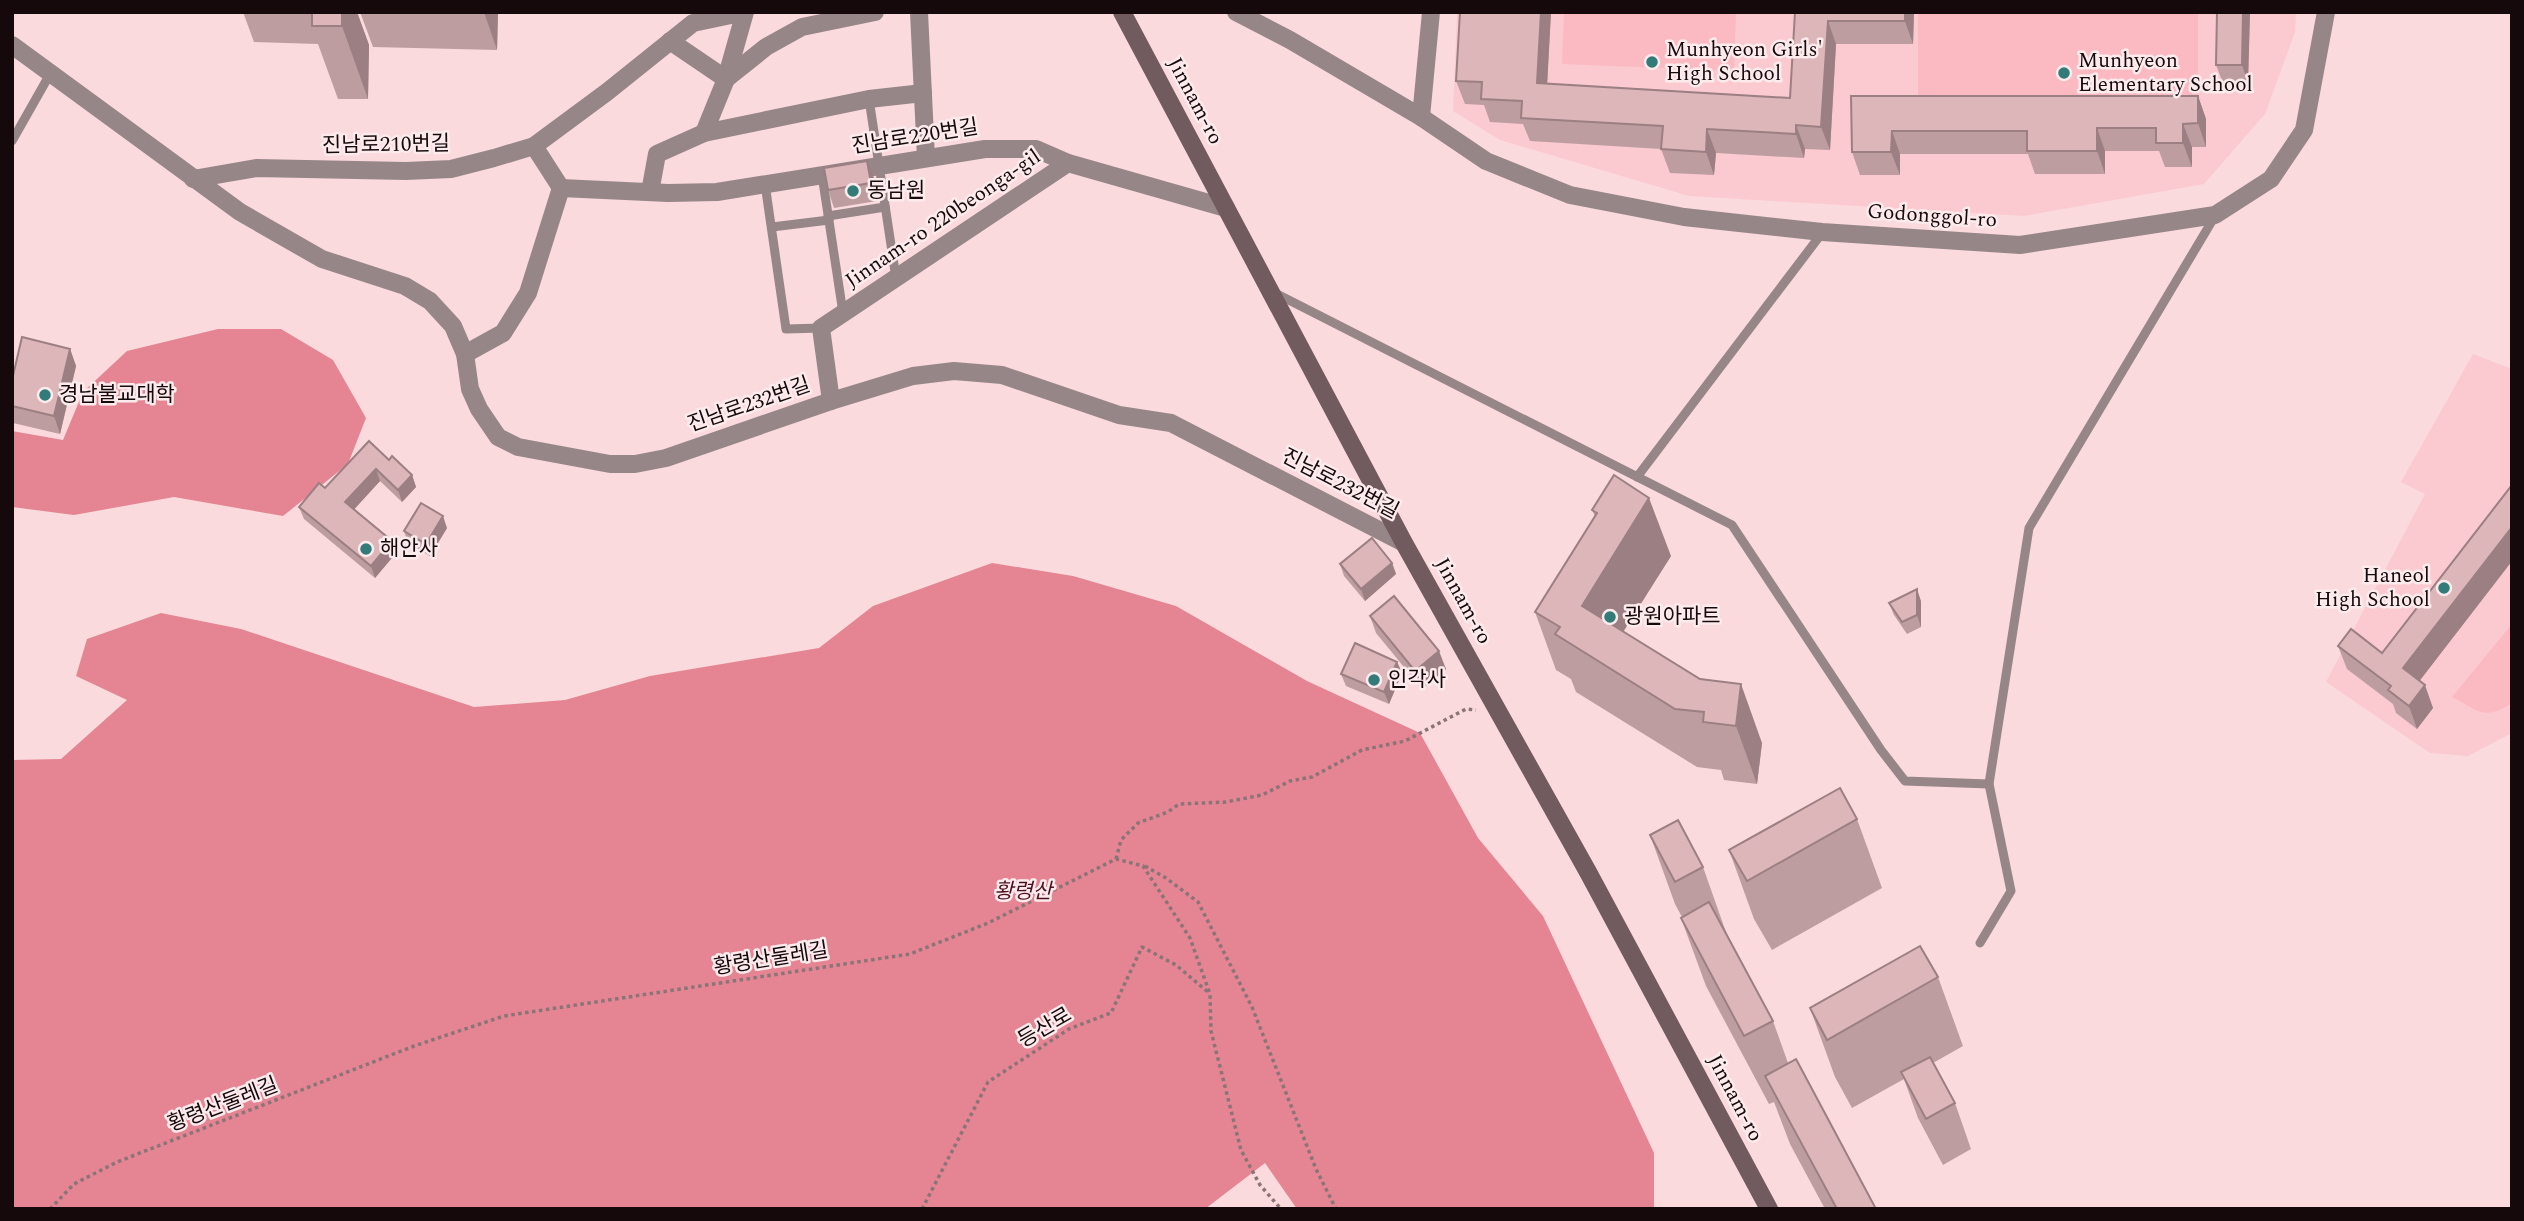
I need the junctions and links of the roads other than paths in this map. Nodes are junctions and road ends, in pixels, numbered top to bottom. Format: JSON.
{"nodes":[{"id":1,"x":745,"y":12,"type":"edge"},
{"id":2,"x":875,"y":12,"type":"edge"},
{"id":3,"x":919,"y":12,"type":"edge"},
{"id":4,"x":1122,"y":12,"type":"edge"},
{"id":5,"x":1236,"y":12,"type":"edge"},
{"id":6,"x":1431,"y":12,"type":"edge"},
{"id":7,"x":2326,"y":12,"type":"edge"},
{"id":8,"x":670,"y":41,"type":"junction"},
{"id":9,"x":12,"y":45,"type":"edge"},
{"id":10,"x":50,"y":74,"type":"junction"},
{"id":11,"x":726,"y":79,"type":"junction"},
{"id":12,"x":923,"y":93,"type":"junction"},
{"id":13,"x":869,"y":99,"type":"junction"},
{"id":14,"x":1421,"y":117,"type":"junction"},
{"id":15,"x":704,"y":133,"type":"junction"},
{"id":16,"x":12,"y":141,"type":"edge"},
{"id":17,"x":534,"y":146,"type":"junction"},
{"id":18,"x":926,"y":158,"type":"junction"},
{"id":19,"x":1068,"y":163,"type":"junction"},
{"id":20,"x":879,"y":166,"type":"junction"},
{"id":21,"x":822,"y":175,"type":"junction"},
{"id":22,"x":193,"y":179,"type":"junction"},
{"id":23,"x":765,"y":184,"type":"junction"},
{"id":24,"x":561,"y":188,"type":"junction"},
{"id":25,"x":650,"y":192,"type":"junction"},
{"id":26,"x":885,"y":207,"type":"junction"},
{"id":27,"x":1226,"y":208,"type":"junction"},
{"id":28,"x":2216,"y":215,"type":"junction"},
{"id":29,"x":829,"y":218,"type":"junction"},
{"id":30,"x":772,"y":228,"type":"junction"},
{"id":31,"x":1822,"y":232,"type":"junction"},
{"id":32,"x":896,"y":278,"type":"junction"},
{"id":33,"x":1270,"y":291,"type":"junction"},
{"id":34,"x":843,"y":313,"type":"junction"},
{"id":35,"x":821,"y":328,"type":"junction"},
{"id":36,"x":465,"y":354,"type":"junction"},
{"id":37,"x":831,"y":401,"type":"junction"},
{"id":38,"x":1637,"y":477,"type":"junction"},
{"id":39,"x":1404,"y":543,"type":"junction"},
{"id":40,"x":1989,"y":784,"type":"junction"},
{"id":41,"x":1980,"y":943,"type":"dead end"},
{"id":42,"x":1769,"y":1209,"type":"edge"}],
"edges":[{"from":1,"to":8,"type":"street","name":"진남로210번길"},
{"from":1,"to":11,"type":"street"},
{"from":2,"to":11,"type":"street"},
{"from":3,"to":12,"type":"street"},
{"from":4,"to":27,"type":"main road","name":"Jinnam-ro"},
{"from":5,"to":14,"type":"street","name":"Godonggol-ro"},
{"from":6,"to":14,"type":"street"},
{"from":7,"to":28,"type":"street","name":"Godonggol-ro"},
{"from":8,"to":11,"type":"street"},
{"from":8,"to":17,"type":"street","name":"진남로210번길"},
{"from":9,"to":10,"type":"street","name":"진남로232번길"},
{"from":10,"to":16,"type":"lane"},
{"from":10,"to":22,"type":"street","name":"진남로232번길"},
{"from":11,"to":15,"type":"street"},
{"from":12,"to":13,"type":"street"},
{"from":12,"to":18,"type":"street"},
{"from":13,"to":15,"type":"street"},
{"from":13,"to":20,"type":"lane"},
{"from":14,"to":31,"type":"street","name":"Godonggol-ro"},
{"from":15,"to":25,"type":"street"},
{"from":17,"to":22,"type":"street","name":"진남로210번길"},
{"from":17,"to":24,"type":"street"},
{"from":18,"to":19,"type":"street","name":"진남로220번길"},
{"from":18,"to":20,"type":"street","name":"진남로220번길"},
{"from":19,"to":27,"type":"street","name":"진남로220번길"},
{"from":19,"to":32,"type":"street","name":"Jinnam-ro 220beonga-gil"},
{"from":20,"to":21,"type":"street","name":"진남로220번길"},
{"from":20,"to":26,"type":"lane"},
{"from":21,"to":23,"type":"street","name":"진남로220번길"},
{"from":21,"to":29,"type":"lane","name":"Jinnam-ro 220beonga-gil"},
{"from":22,"to":36,"type":"street","name":"진남로232번길"},
{"from":23,"to":25,"type":"street","name":"진남로220번길"},
{"from":23,"to":30,"type":"lane"},
{"from":24,"to":25,"type":"street","name":"진남로220번길"},
{"from":24,"to":36,"type":"street"},
{"from":26,"to":29,"type":"lane"},
{"from":26,"to":32,"type":"lane"},
{"from":27,"to":33,"type":"main road","name":"Jinnam-ro"},
{"from":28,"to":31,"type":"street","name":"Godonggol-ro"},
{"from":28,"to":40,"type":"lane"},
{"from":29,"to":30,"type":"lane"},
{"from":29,"to":34,"type":"lane","name":"Jinnam-ro 220beonga-gil"},
{"from":30,"to":35,"type":"lane"},
{"from":31,"to":38,"type":"lane"},
{"from":32,"to":34,"type":"street","name":"Jinnam-ro 220beonga-gil"},
{"from":33,"to":38,"type":"lane"},
{"from":33,"to":39,"type":"main road","name":"Jinnam-ro"},
{"from":34,"to":35,"type":"street","name":"Jinnam-ro 220beonga-gil"},
{"from":35,"to":37,"type":"street"},
{"from":36,"to":37,"type":"street","name":"진남로232번길"},
{"from":37,"to":39,"type":"street","name":"진남로232번길"},
{"from":38,"to":40,"type":"lane"},
{"from":39,"to":42,"type":"main road","name":"Jinnam-ro"},
{"from":40,"to":41,"type":"lane"}]}
